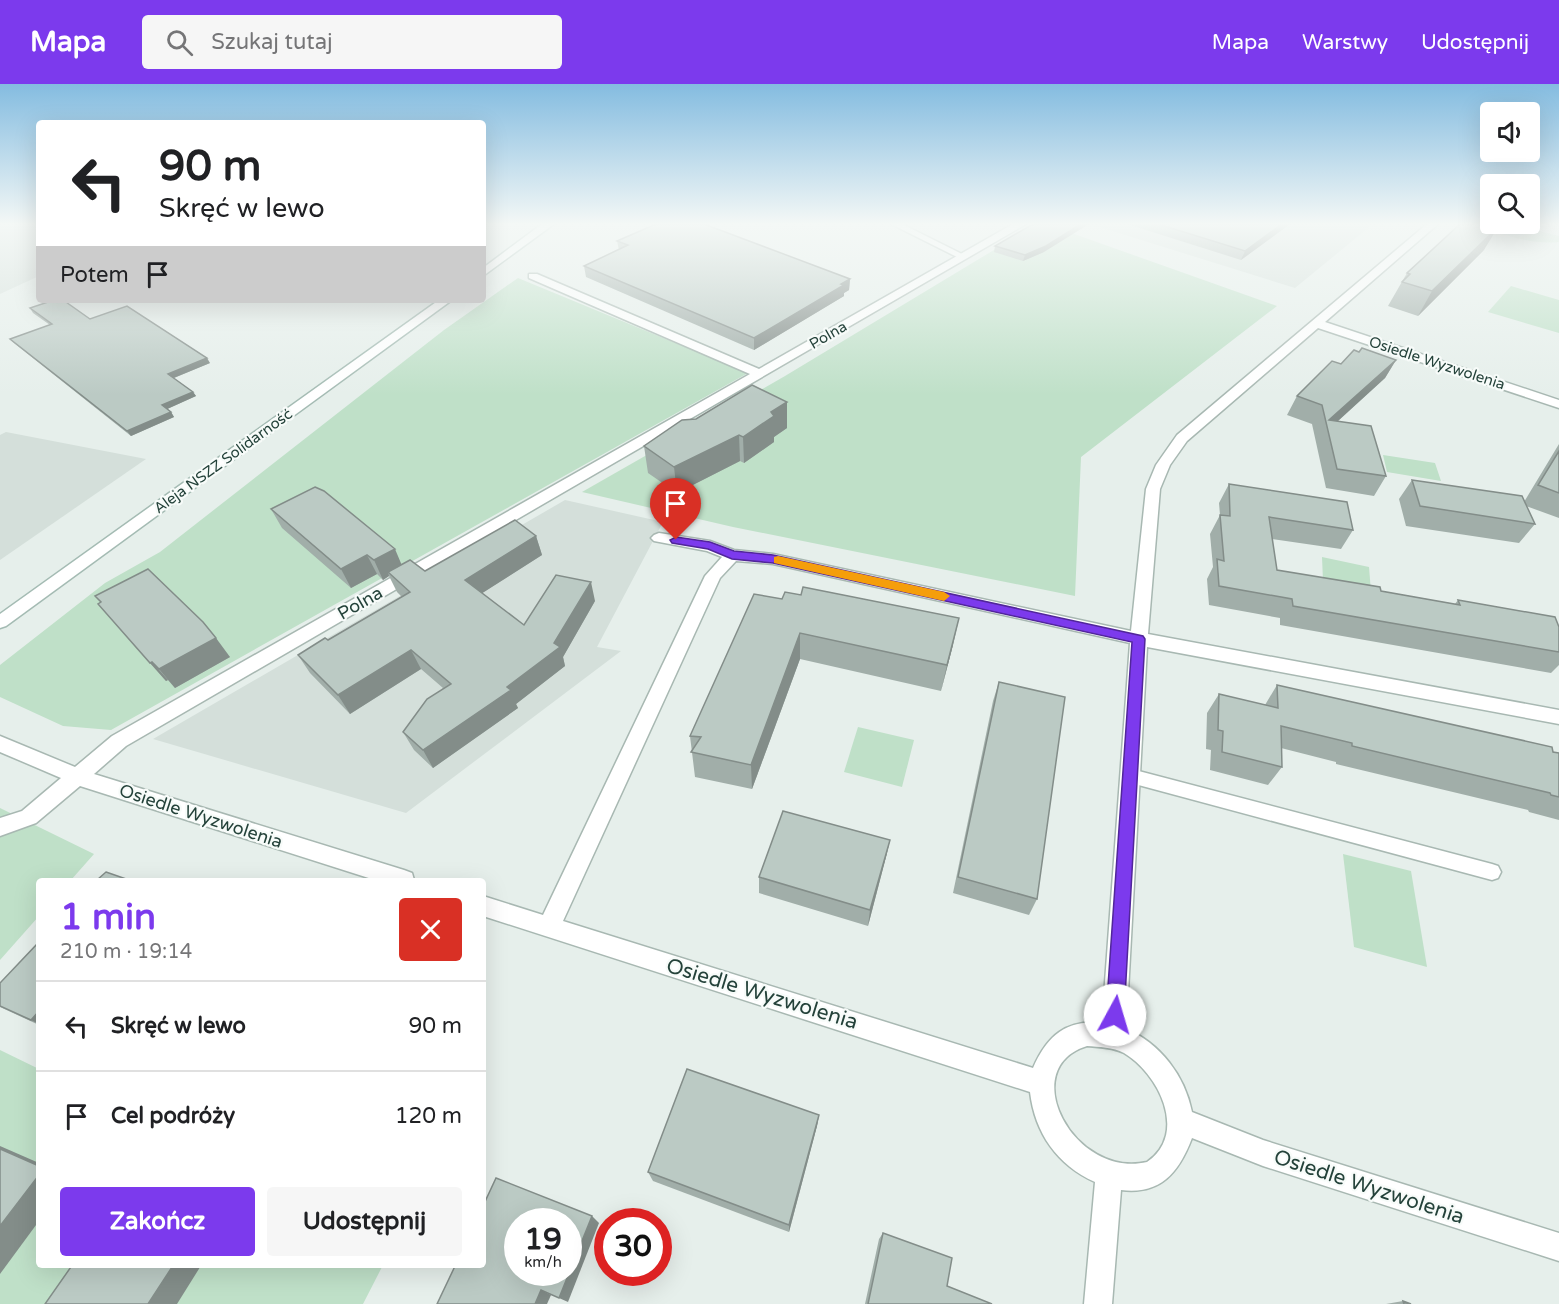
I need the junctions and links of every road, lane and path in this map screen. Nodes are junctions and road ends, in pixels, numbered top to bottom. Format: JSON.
{"nodes":[{"id":1,"x":544,"y":281,"type":"edge"},
{"id":2,"x":922,"y":281,"type":"edge"},
{"id":3,"x":1366,"y":281,"type":"edge"},
{"id":4,"x":442,"y":303,"type":"edge"},
{"id":5,"x":1316,"y":323,"type":"junction"},
{"id":6,"x":760,"y":374,"type":"junction"},
{"id":7,"x":1559,"y":404,"type":"edge"},
{"id":8,"x":659,"y":538,"type":"dead end"},
{"id":9,"x":732,"y":555,"type":"junction"},
{"id":10,"x":0,"y":622,"type":"edge"},
{"id":11,"x":1139,"y":639,"type":"junction"},
{"id":12,"x":1559,"y":717,"type":"edge"},
{"id":13,"x":0,"y":744,"type":"edge"},
{"id":14,"x":1131,"y":776,"type":"junction"},
{"id":15,"x":78,"y":777,"type":"junction"},
{"id":16,"x":0,"y":827,"type":"edge"},
{"id":17,"x":1492,"y":872,"type":"dead end"},
{"id":18,"x":398,"y":878,"type":"edge"},
{"id":19,"x":486,"y":907,"type":"edge"},
{"id":20,"x":549,"y":927,"type":"junction"},
{"id":21,"x":1113,"y":1036,"type":"junction"},
{"id":22,"x":1042,"y":1083,"type":"junction"},
{"id":23,"x":1181,"y":1121,"type":"junction"},
{"id":24,"x":1109,"y":1176,"type":"junction"},
{"id":25,"x":1559,"y":1247,"type":"edge"},
{"id":26,"x":1098,"y":1304,"type":"edge"}],
"edges":[{"from":1,"to":6,"type":"street"},
{"from":2,"to":6,"type":"street","name":"Polna"},
{"from":3,"to":5,"type":"street"},
{"from":4,"to":10,"type":"street","name":"Aleja NSZZ Solidarność"},
{"from":5,"to":7,"type":"street","name":"Osiedle Wyzwolenia"},
{"from":5,"to":11,"type":"street"},
{"from":6,"to":15,"type":"street","name":"Polna"},
{"from":8,"to":9,"type":"street"},
{"from":9,"to":11,"type":"street"},
{"from":9,"to":20,"type":"street"},
{"from":11,"to":12,"type":"street"},
{"from":11,"to":14,"type":"street"},
{"from":13,"to":15,"type":"street","name":"Osiedle Wyzwolenia"},
{"from":14,"to":17,"type":"lane"},
{"from":14,"to":21,"type":"street"},
{"from":15,"to":16,"type":"street","name":"Polna"},
{"from":15,"to":18,"type":"street","name":"Osiedle Wyzwolenia"},
{"from":19,"to":20,"type":"street","name":"Osiedle Wyzwolenia"},
{"from":20,"to":22,"type":"street","name":"Osiedle Wyzwolenia"},
{"from":21,"to":22,"type":"street"},
{"from":21,"to":23,"type":"street"},
{"from":22,"to":24,"type":"street"},
{"from":23,"to":24,"type":"street"},
{"from":23,"to":25,"type":"street","name":"Osiedle Wyzwolenia"},
{"from":24,"to":26,"type":"street"}]}
